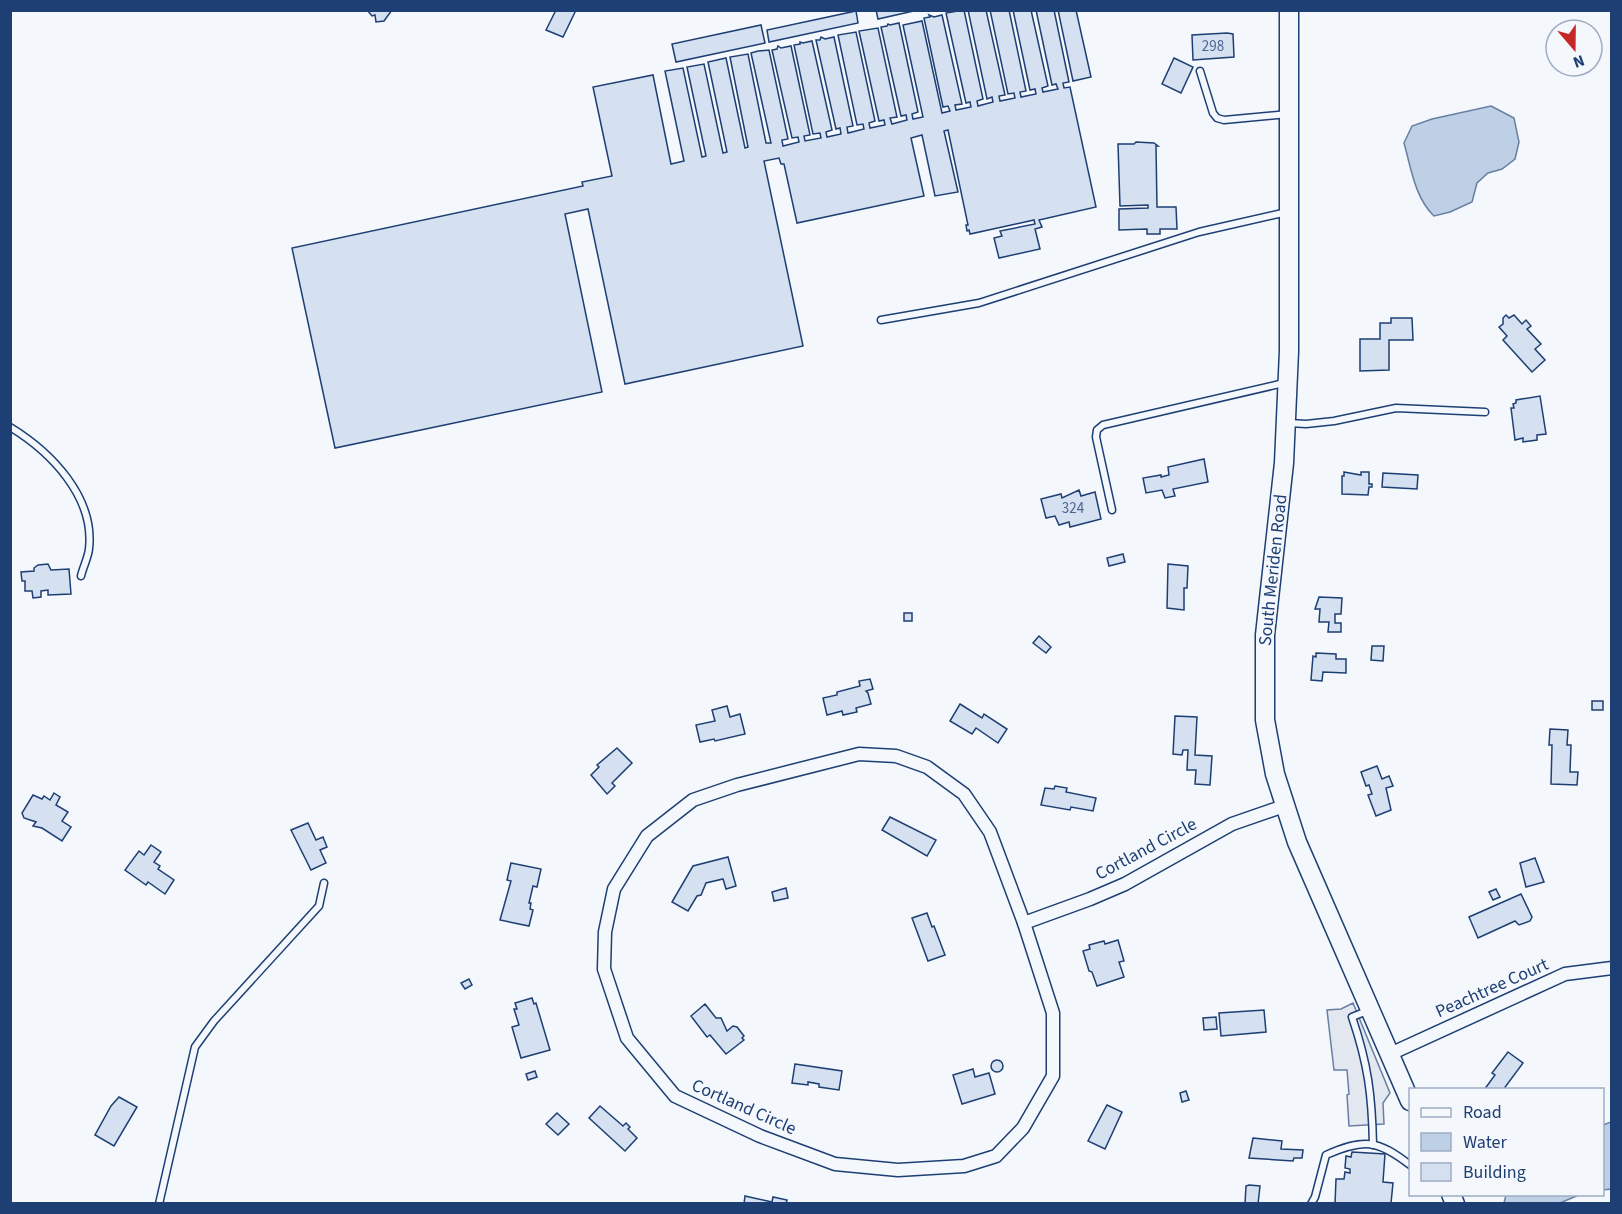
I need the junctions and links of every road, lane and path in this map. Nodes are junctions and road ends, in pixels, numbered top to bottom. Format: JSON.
{"nodes":[{"id":1,"x":1289,"y":10,"type":"edge"},
{"id":2,"x":1200,"y":71,"type":"dead end"},
{"id":3,"x":1289,"y":114,"type":"junction"},
{"id":4,"x":1290,"y":211,"type":"junction"},
{"id":5,"x":881,"y":320,"type":"dead end"},
{"id":6,"x":1288,"y":382,"type":"junction"},
{"id":7,"x":1485,"y":412,"type":"dead end"},
{"id":8,"x":1286,"y":423,"type":"junction"},
{"id":9,"x":10,"y":427,"type":"edge"},
{"id":10,"x":1112,"y":510,"type":"dead end"},
{"id":11,"x":81,"y":576,"type":"dead end"},
{"id":12,"x":1284,"y":806,"type":"junction"},
{"id":13,"x":324,"y":883,"type":"dead end"},
{"id":14,"x":1023,"y":923,"type":"junction"},
{"id":15,"x":1611,"y":968,"type":"edge"},
{"id":16,"x":1370,"y":1009,"type":"junction"},
{"id":17,"x":1390,"y":1054,"type":"junction"},
{"id":18,"x":1409,"y":1099,"type":"edge"},
{"id":19,"x":1373,"y":1145,"type":"junction"},
{"id":20,"x":1409,"y":1164,"type":"edge"},
{"id":21,"x":159,"y":1203,"type":"edge"},
{"id":22,"x":1311,"y":1203,"type":"edge"}],
"edges":[{"from":1,"to":3,"type":"main road","name":"South Meriden Road"},
{"from":2,"to":3,"type":"lane"},
{"from":3,"to":4,"type":"main road","name":"South Meriden Road"},
{"from":4,"to":5,"type":"lane"},
{"from":4,"to":6,"type":"main road","name":"South Meriden Road"},
{"from":6,"to":8,"type":"main road","name":"South Meriden Road"},
{"from":6,"to":10,"type":"lane"},
{"from":7,"to":8,"type":"lane"},
{"from":8,"to":12,"type":"main road","name":"South Meriden Road"},
{"from":9,"to":11,"type":"lane"},
{"from":12,"to":14,"type":"street","name":"Cortland Circle"},
{"from":12,"to":16,"type":"main road","name":"South Meriden Road"},
{"from":13,"to":21,"type":"lane"},
{"from":14,"to":14,"type":"street","name":"Cortland Circle"},
{"from":15,"to":17,"type":"street","name":"Peachtree Court"},
{"from":16,"to":17,"type":"main road","name":"South Meriden Road"},
{"from":16,"to":19,"type":"lane"},
{"from":17,"to":18,"type":"main road","name":"South Meriden Road"},
{"from":19,"to":20,"type":"lane"},
{"from":19,"to":22,"type":"lane"}]}
